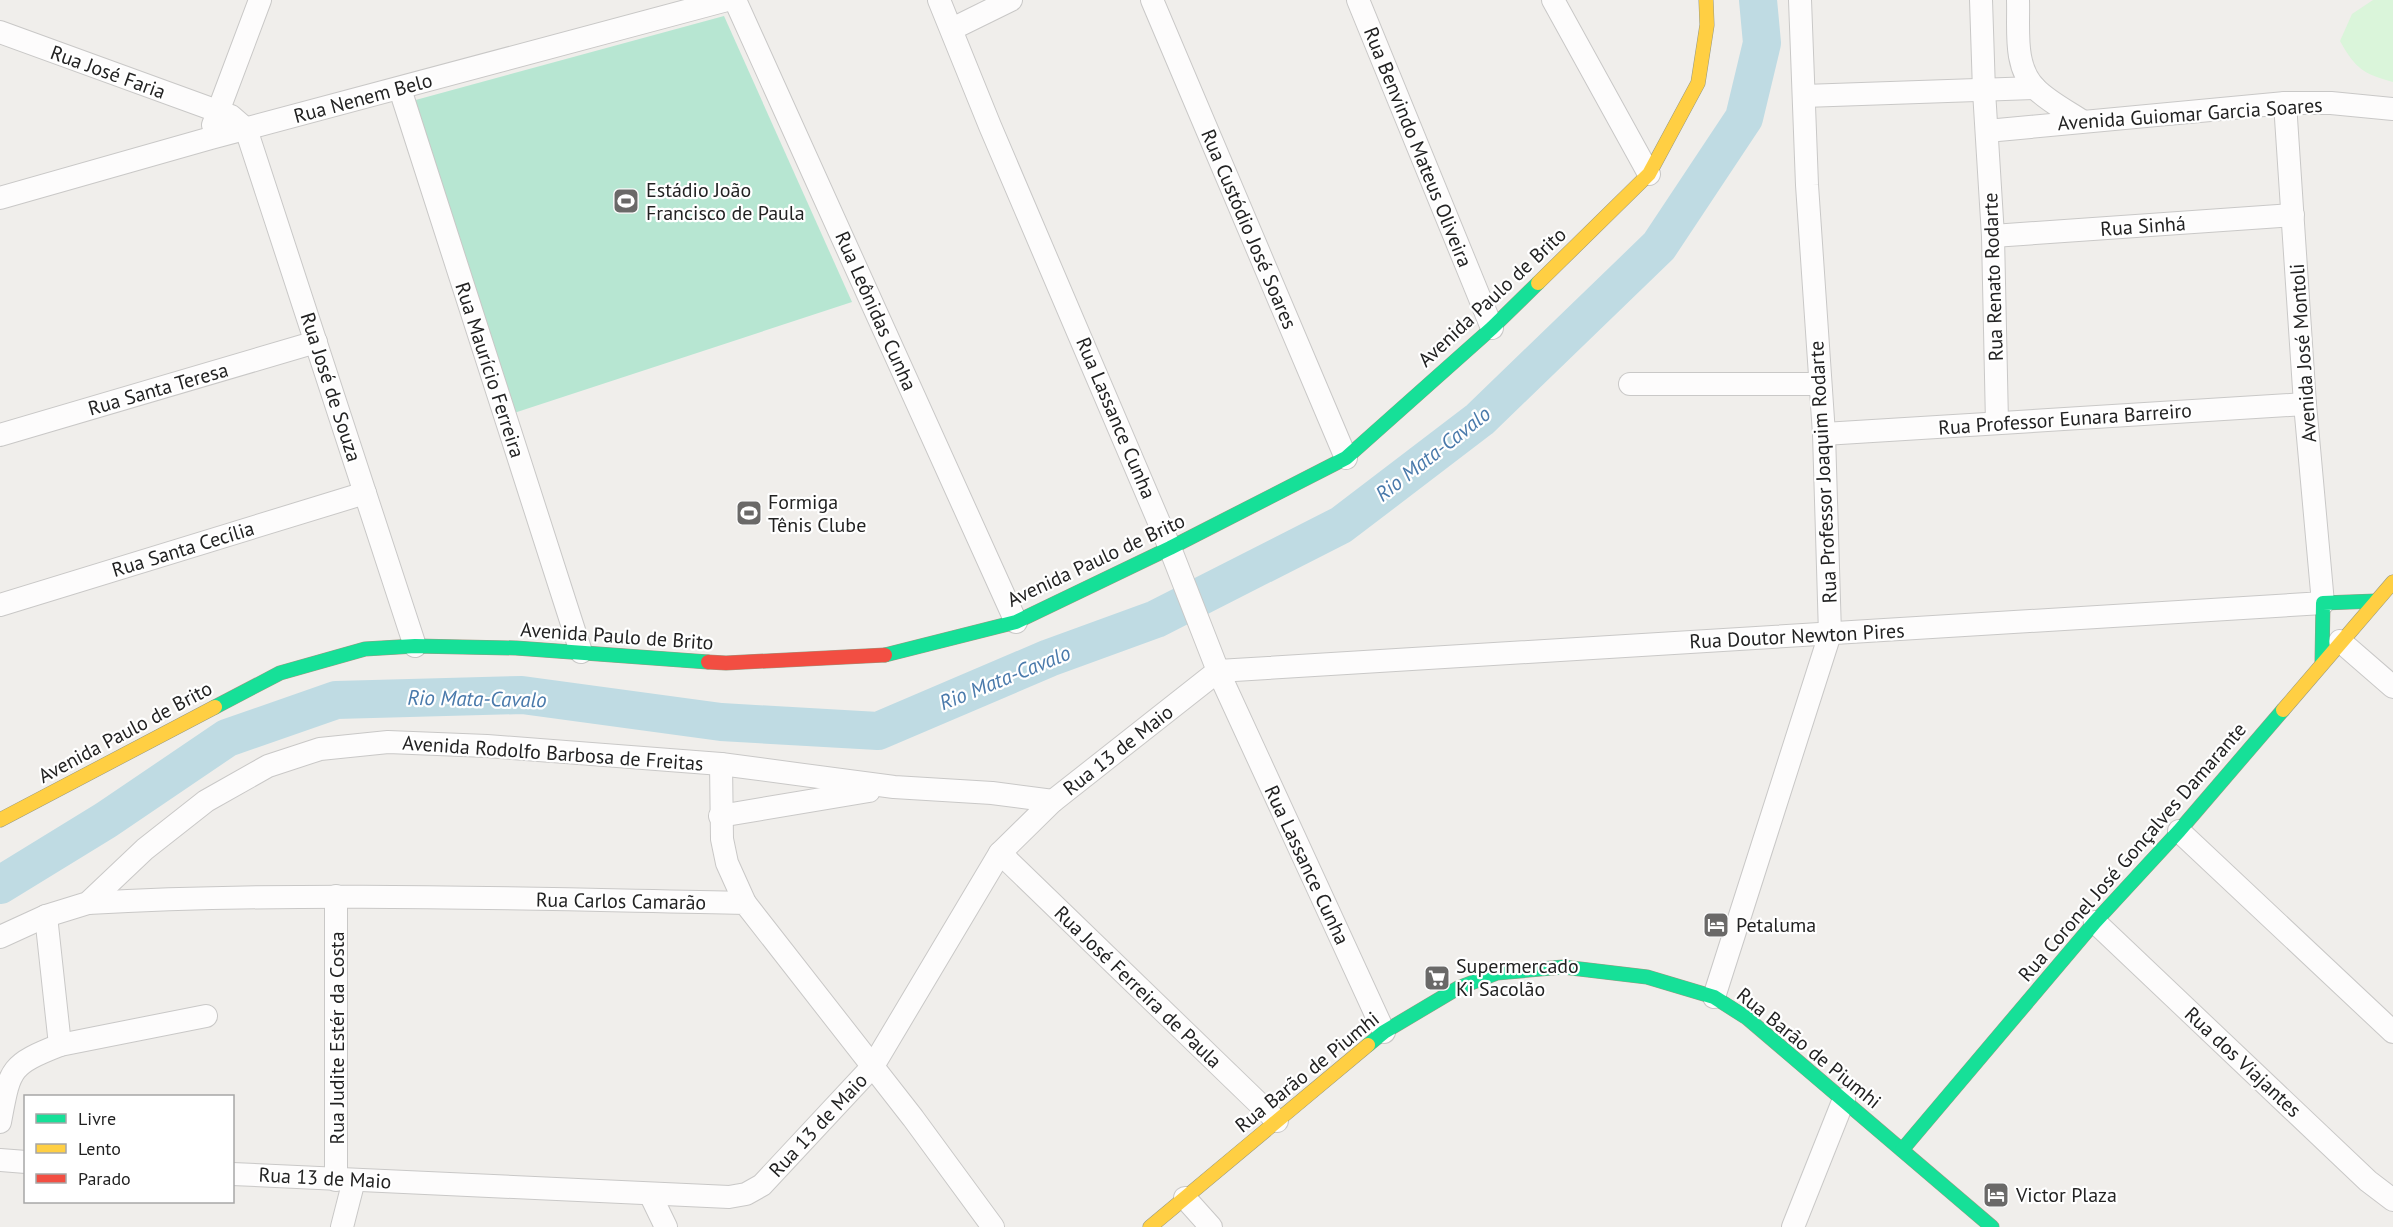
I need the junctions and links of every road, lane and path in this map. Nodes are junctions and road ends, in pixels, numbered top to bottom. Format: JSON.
{"nodes":[{"id":1,"x":260,"y":0,"type":"edge"},
{"id":2,"x":727,"y":0,"type":"edge"},
{"id":3,"x":735,"y":0,"type":"edge"},
{"id":4,"x":939,"y":0,"type":"edge"},
{"id":5,"x":1011,"y":0,"type":"edge"},
{"id":6,"x":1152,"y":0,"type":"edge"},
{"id":7,"x":1358,"y":0,"type":"edge"},
{"id":8,"x":1553,"y":0,"type":"edge"},
{"id":9,"x":1706,"y":0,"type":"edge"},
{"id":10,"x":1800,"y":0,"type":"edge"},
{"id":11,"x":1981,"y":0,"type":"edge"},
{"id":12,"x":2018,"y":0,"type":"edge"},
{"id":13,"x":952,"y":29,"type":"junction"},
{"id":14,"x":0,"y":32,"type":"edge"},
{"id":15,"x":2035,"y":88,"type":"junction"},
{"id":16,"x":400,"y":89,"type":"junction"},
{"id":17,"x":1984,"y":91,"type":"junction"},
{"id":18,"x":1804,"y":96,"type":"junction"},
{"id":19,"x":2285,"y":103,"type":"junction"},
{"id":20,"x":2393,"y":108,"type":"edge"},
{"id":21,"x":216,"y":112,"type":"junction"},
{"id":22,"x":2082,"y":122,"type":"junction"},
{"id":23,"x":246,"y":129,"type":"junction"},
{"id":24,"x":1987,"y":131,"type":"junction"},
{"id":25,"x":211,"y":138,"type":"junction"},
{"id":26,"x":1650,"y":174,"type":"junction"},
{"id":27,"x":0,"y":198,"type":"edge"},
{"id":28,"x":2293,"y":215,"type":"junction"},
{"id":29,"x":1993,"y":236,"type":"junction"},
{"id":30,"x":1492,"y":328,"type":"junction"},
{"id":31,"x":316,"y":342,"type":"junction"},
{"id":32,"x":1630,"y":384,"type":"dead end"},
{"id":33,"x":1820,"y":384,"type":"junction"},
{"id":34,"x":2305,"y":404,"type":"junction"},
{"id":35,"x":1997,"y":423,"type":"junction"},
{"id":36,"x":1824,"y":434,"type":"junction"},
{"id":37,"x":0,"y":435,"type":"edge"},
{"id":38,"x":1346,"y":458,"type":"junction"},
{"id":39,"x":365,"y":493,"type":"junction"},
{"id":40,"x":1170,"y":548,"type":"junction"},
{"id":41,"x":2393,"y":582,"type":"edge"},
{"id":42,"x":2376,"y":601,"type":"junction"},
{"id":43,"x":2323,"y":603,"type":"junction"},
{"id":44,"x":0,"y":604,"type":"edge"},
{"id":45,"x":1016,"y":622,"type":"junction"},
{"id":46,"x":1830,"y":634,"type":"junction"},
{"id":47,"x":2340,"y":641,"type":"junction"},
{"id":48,"x":415,"y":646,"type":"junction"},
{"id":49,"x":581,"y":652,"type":"junction"},
{"id":50,"x":2322,"y":662,"type":"junction"},
{"id":51,"x":1218,"y":670,"type":"junction"},
{"id":52,"x":2393,"y":687,"type":"edge"},
{"id":53,"x":721,"y":764,"type":"junction"},
{"id":54,"x":894,"y":787,"type":"junction"},
{"id":55,"x":1053,"y":801,"type":"junction"},
{"id":56,"x":720,"y":816,"type":"junction"},
{"id":57,"x":0,"y":820,"type":"edge"},
{"id":58,"x":2179,"y":831,"type":"junction"},
{"id":59,"x":1000,"y":853,"type":"junction"},
{"id":60,"x":336,"y":896,"type":"junction"},
{"id":61,"x":88,"y":903,"type":"junction"},
{"id":62,"x":746,"y":903,"type":"junction"},
{"id":63,"x":46,"y":916,"type":"junction"},
{"id":64,"x":2095,"y":922,"type":"junction"},
{"id":65,"x":0,"y":937,"type":"edge"},
{"id":66,"x":1714,"y":997,"type":"junction"},
{"id":67,"x":206,"y":1016,"type":"dead end"},
{"id":68,"x":1384,"y":1032,"type":"junction"},
{"id":69,"x":2393,"y":1032,"type":"edge"},
{"id":70,"x":60,"y":1045,"type":"junction"},
{"id":71,"x":873,"y":1066,"type":"junction"},
{"id":72,"x":1844,"y":1099,"type":"junction"},
{"id":73,"x":1277,"y":1121,"type":"junction"},
{"id":74,"x":0,"y":1122,"type":"edge"},
{"id":75,"x":1902,"y":1150,"type":"junction"},
{"id":76,"x":0,"y":1160,"type":"edge"},
{"id":77,"x":24,"y":1162,"type":"edge"},
{"id":78,"x":234,"y":1174,"type":"edge"},
{"id":79,"x":345,"y":1180,"type":"junction"},
{"id":80,"x":650,"y":1194,"type":"junction"},
{"id":81,"x":1185,"y":1198,"type":"junction"},
{"id":82,"x":2393,"y":1200,"type":"edge"},
{"id":83,"x":342,"y":1227,"type":"edge"},
{"id":84,"x":666,"y":1227,"type":"edge"},
{"id":85,"x":993,"y":1227,"type":"edge"},
{"id":86,"x":1150,"y":1227,"type":"edge"},
{"id":87,"x":1211,"y":1227,"type":"edge"},
{"id":88,"x":1793,"y":1227,"type":"edge"},
{"id":89,"x":1992,"y":1227,"type":"edge"}],
"edges":[{"from":1,"to":21,"type":"street"},
{"from":2,"to":16,"type":"street","name":"Rua Nenem Belo"},
{"from":3,"to":45,"type":"street","name":"Rua Leônidas Cunha"},
{"from":4,"to":13,"type":"street","name":"Rua Lassance Cunha"},
{"from":5,"to":13,"type":"street"},
{"from":6,"to":38,"type":"street","name":"Rua Custódio José Soares"},
{"from":7,"to":30,"type":"street","name":"Rua Benvindo Mateus Oliveira"},
{"from":8,"to":26,"type":"street"},
{"from":9,"to":26,"type":"street","name":"Avenida Paulo de Brito"},
{"from":10,"to":18,"type":"street","name":"Rua Professor Joaquim Rodarte"},
{"from":11,"to":17,"type":"street","name":"Rua Renato Rodarte"},
{"from":12,"to":15,"type":"street"},
{"from":13,"to":40,"type":"street","name":"Rua Lassance Cunha"},
{"from":14,"to":21,"type":"street","name":"Rua José Faria"},
{"from":15,"to":17,"type":"street"},
{"from":15,"to":22,"type":"street"},
{"from":16,"to":23,"type":"street","name":"Rua Nenem Belo"},
{"from":16,"to":49,"type":"street","name":"Rua Maurício Ferreira"},
{"from":17,"to":18,"type":"street"},
{"from":17,"to":24,"type":"street","name":"Rua Renato Rodarte"},
{"from":18,"to":33,"type":"street","name":"Rua Professor Joaquim Rodarte"},
{"from":19,"to":20,"type":"street","name":"Avenida Guiomar Garcia Soares"},
{"from":19,"to":22,"type":"street","name":"Avenida Guiomar Garcia Soares"},
{"from":19,"to":28,"type":"street","name":"Avenida José Montoli"},
{"from":21,"to":23,"type":"street","name":"Rua José Faria"},
{"from":21,"to":25,"type":"street"},
{"from":22,"to":24,"type":"street","name":"Avenida Guiomar Garcia Soares"},
{"from":23,"to":25,"type":"street","name":"Rua Nenem Belo"},
{"from":23,"to":31,"type":"street","name":"Rua José de Souza"},
{"from":24,"to":29,"type":"street","name":"Rua Renato Rodarte"},
{"from":25,"to":27,"type":"street","name":"Rua Nenem Belo"},
{"from":26,"to":30,"type":"street","name":"Avenida Paulo de Brito"},
{"from":28,"to":29,"type":"street","name":"Rua Sinhá"},
{"from":28,"to":34,"type":"street","name":"Avenida José Montoli"},
{"from":29,"to":35,"type":"street","name":"Rua Renato Rodarte"},
{"from":30,"to":38,"type":"street","name":"Avenida Paulo de Brito"},
{"from":31,"to":37,"type":"street","name":"Rua Santa Teresa"},
{"from":31,"to":39,"type":"street","name":"Rua José de Souza"},
{"from":32,"to":33,"type":"street"},
{"from":33,"to":36,"type":"street","name":"Rua Professor Joaquim Rodarte"},
{"from":34,"to":35,"type":"street","name":"Rua Professor Eunara Barreiro"},
{"from":34,"to":43,"type":"street","name":"Avenida José Montoli"},
{"from":35,"to":36,"type":"street","name":"Rua Professor Eunara Barreiro"},
{"from":36,"to":46,"type":"street","name":"Rua Professor Joaquim Rodarte"},
{"from":38,"to":40,"type":"street","name":"Avenida Paulo de Brito"},
{"from":39,"to":44,"type":"street","name":"Rua Santa Cecília"},
{"from":39,"to":48,"type":"street","name":"Rua José de Souza"},
{"from":40,"to":45,"type":"street","name":"Avenida Paulo de Brito"},
{"from":40,"to":51,"type":"street","name":"Rua Lassance Cunha"},
{"from":41,"to":42,"type":"street","name":"Rua Coronel José Gonçalves Damarante"},
{"from":42,"to":43,"type":"street","name":"Rua Doutor Newton Pires"},
{"from":42,"to":47,"type":"street","name":"Rua Coronel José Gonçalves Damarante"},
{"from":43,"to":46,"type":"street","name":"Rua Doutor Newton Pires"},
{"from":43,"to":50,"type":"street"},
{"from":45,"to":49,"type":"street","name":"Avenida Paulo de Brito"},
{"from":46,"to":51,"type":"street","name":"Rua Doutor Newton Pires"},
{"from":46,"to":66,"type":"street","name":"Rua Professor Joaquim Rodarte"},
{"from":47,"to":50,"type":"street","name":"Rua Coronel José Gonçalves Damarante"},
{"from":47,"to":52,"type":"street"},
{"from":48,"to":49,"type":"street","name":"Avenida Paulo de Brito"},
{"from":48,"to":57,"type":"street","name":"Avenida Paulo de Brito"},
{"from":50,"to":58,"type":"street","name":"Rua Coronel José Gonçalves Damarante"},
{"from":51,"to":55,"type":"street","name":"Rua 13 de Maio"},
{"from":51,"to":68,"type":"street","name":"Rua Lassance Cunha"},
{"from":53,"to":54,"type":"street","name":"Avenida Rodolfo Barbosa de Freitas"},
{"from":53,"to":56,"type":"street"},
{"from":53,"to":61,"type":"street","name":"Avenida Rodolfo Barbosa de Freitas"},
{"from":54,"to":55,"type":"street","name":"Avenida Rodolfo Barbosa de Freitas"},
{"from":54,"to":56,"type":"street"},
{"from":55,"to":59,"type":"street","name":"Rua 13 de Maio"},
{"from":56,"to":62,"type":"street"},
{"from":58,"to":64,"type":"street","name":"Rua Coronel José Gonçalves Damarante"},
{"from":58,"to":69,"type":"street"},
{"from":59,"to":71,"type":"street","name":"Rua 13 de Maio"},
{"from":59,"to":73,"type":"street","name":"Rua José Ferreira de Paula"},
{"from":60,"to":61,"type":"street","name":"Rua Carlos Camarão"},
{"from":60,"to":62,"type":"street","name":"Rua Carlos Camarão"},
{"from":60,"to":79,"type":"street","name":"Rua Judite Estér da Costa"},
{"from":61,"to":63,"type":"street","name":"Avenida Rodolfo Barbosa de Freitas"},
{"from":62,"to":71,"type":"street"},
{"from":63,"to":65,"type":"street","name":"Avenida Rodolfo Barbosa de Freitas"},
{"from":63,"to":70,"type":"street"},
{"from":64,"to":75,"type":"street","name":"Rua Coronel José Gonçalves Damarante"},
{"from":64,"to":82,"type":"street","name":"Rua dos Viajantes"},
{"from":66,"to":68,"type":"street","name":"Rua Barão de Piumhi"},
{"from":66,"to":72,"type":"street","name":"Rua Barão de Piumhi"},
{"from":67,"to":70,"type":"street"},
{"from":68,"to":73,"type":"street","name":"Rua Barão de Piumhi"},
{"from":70,"to":74,"type":"street"},
{"from":71,"to":80,"type":"street","name":"Rua 13 de Maio"},
{"from":71,"to":85,"type":"street"},
{"from":72,"to":75,"type":"street","name":"Rua Barão de Piumhi"},
{"from":72,"to":88,"type":"street"},
{"from":73,"to":81,"type":"street","name":"Rua Barão de Piumhi"},
{"from":75,"to":89,"type":"street","name":"Rua Barão de Piumhi"},
{"from":76,"to":77,"type":"street"},
{"from":78,"to":79,"type":"street","name":"Rua 13 de Maio"},
{"from":79,"to":80,"type":"street","name":"Rua 13 de Maio"},
{"from":79,"to":83,"type":"street","name":"Rua Judite Estér da Costa"},
{"from":80,"to":84,"type":"street"},
{"from":81,"to":86,"type":"street","name":"Rua Barão de Piumhi"},
{"from":81,"to":87,"type":"street"}]}
